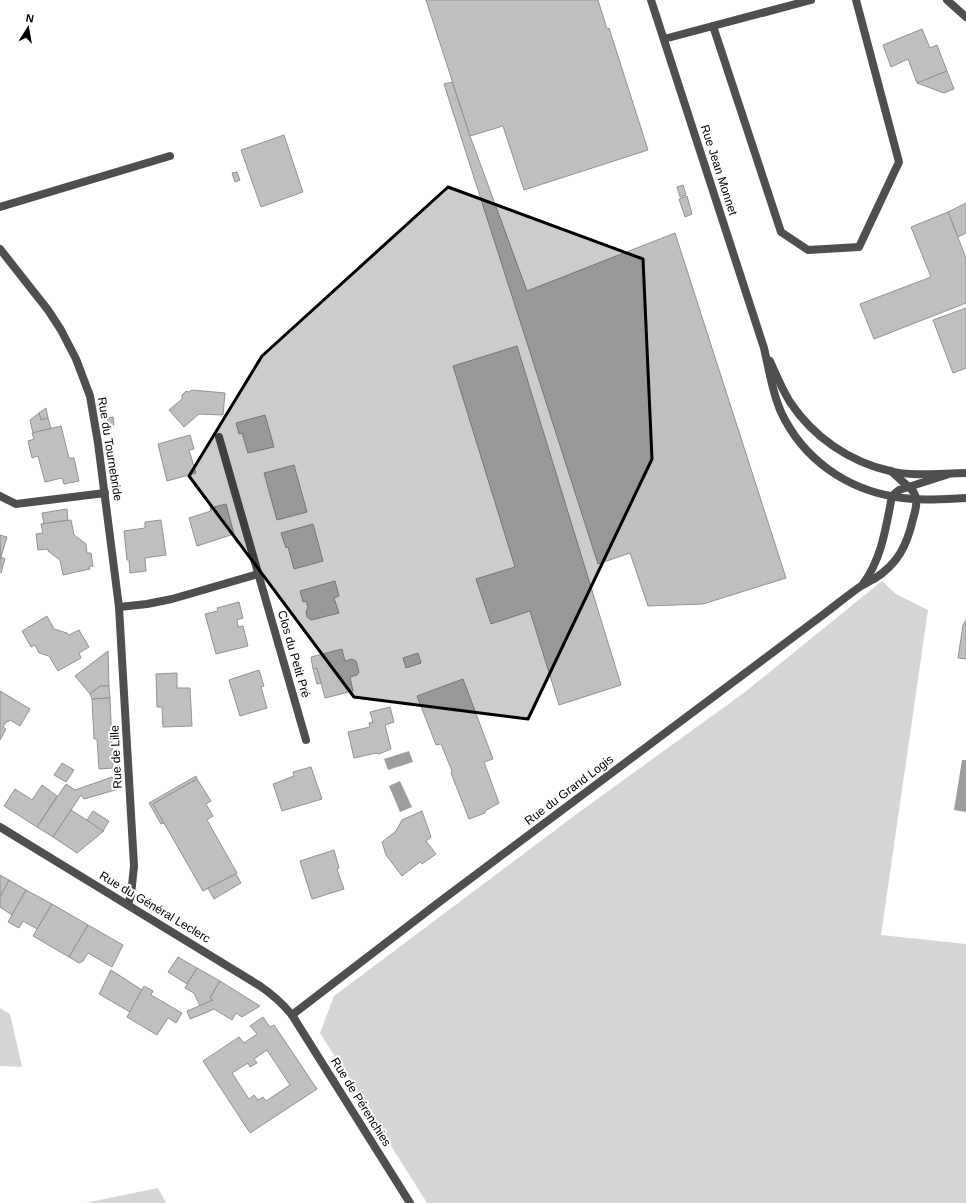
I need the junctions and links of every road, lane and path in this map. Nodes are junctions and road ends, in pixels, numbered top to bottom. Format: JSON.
{"nodes":[{"id":1,"x":651,"y":0,"type":"edge"},
{"id":2,"x":811,"y":0,"type":"edge"},
{"id":3,"x":856,"y":0,"type":"edge"},
{"id":4,"x":947,"y":0,"type":"edge"},
{"id":5,"x":966,"y":17,"type":"edge"},
{"id":6,"x":713,"y":26,"type":"junction"},
{"id":7,"x":664,"y":39,"type":"junction"},
{"id":8,"x":170,"y":156,"type":"dead end"},
{"id":9,"x":0,"y":207,"type":"edge"},
{"id":10,"x":0,"y":249,"type":"edge"},
{"id":11,"x":764,"y":348,"type":"junction"},
{"id":12,"x":219,"y":437,"type":"dead end"},
{"id":13,"x":891,"y":471,"type":"junction"},
{"id":14,"x":952,"y":473,"type":"junction"},
{"id":15,"x":966,"y":473,"type":"edge"},
{"id":16,"x":910,"y":487,"type":"junction"},
{"id":17,"x":105,"y":493,"type":"junction"},
{"id":18,"x":0,"y":496,"type":"edge"},
{"id":19,"x":892,"y":496,"type":"junction"},
{"id":20,"x":966,"y":498,"type":"edge"},
{"id":21,"x":917,"y":499,"type":"junction"},
{"id":22,"x":258,"y":574,"type":"junction"},
{"id":23,"x":862,"y":586,"type":"junction"},
{"id":24,"x":119,"y":607,"type":"junction"},
{"id":25,"x":306,"y":740,"type":"dead end"},
{"id":26,"x":0,"y":827,"type":"edge"},
{"id":27,"x":128,"y":904,"type":"junction"},
{"id":28,"x":292,"y":1014,"type":"junction"},
{"id":29,"x":410,"y":1203,"type":"edge"}],
"edges":[{"from":1,"to":7,"type":"street","name":"Rue Jean Monnet"},
{"from":2,"to":6,"type":"street"},
{"from":3,"to":6,"type":"street"},
{"from":4,"to":5,"type":"street"},
{"from":6,"to":7,"type":"street"},
{"from":7,"to":11,"type":"street","name":"Rue Jean Monnet"},
{"from":8,"to":9,"type":"street"},
{"from":10,"to":17,"type":"street","name":"Rue du Tournebride"},
{"from":11,"to":13,"type":"street","name":"Rue Jean Monnet"},
{"from":11,"to":19,"type":"street","name":"Rue Jean Monnet"},
{"from":12,"to":22,"type":"street","name":"Clos du Petit Pré"},
{"from":13,"to":14,"type":"street","name":"Rue Jean Monnet"},
{"from":13,"to":16,"type":"street"},
{"from":14,"to":15,"type":"street","name":"Rue Jean Monnet"},
{"from":14,"to":16,"type":"street"},
{"from":16,"to":19,"type":"street"},
{"from":16,"to":21,"type":"street"},
{"from":17,"to":18,"type":"street"},
{"from":17,"to":24,"type":"street","name":"Rue du Tournebride"},
{"from":19,"to":21,"type":"street","name":"Rue Jean Monnet"},
{"from":19,"to":23,"type":"street","name":"Rue du Grand Logis"},
{"from":20,"to":21,"type":"street","name":"Rue Jean Monnet"},
{"from":21,"to":23,"type":"street","name":"Rue du Grand Logis"},
{"from":22,"to":24,"type":"street"},
{"from":22,"to":25,"type":"street","name":"Clos du Petit Pré"},
{"from":23,"to":28,"type":"street","name":"Rue du Grand Logis"},
{"from":24,"to":27,"type":"street","name":"Rue de Lille"},
{"from":26,"to":27,"type":"street","name":"Rue du Général Leclerc"},
{"from":27,"to":28,"type":"street","name":"Rue du Général Leclerc"},
{"from":28,"to":29,"type":"street","name":"Rue de Pérenchies"}]}
